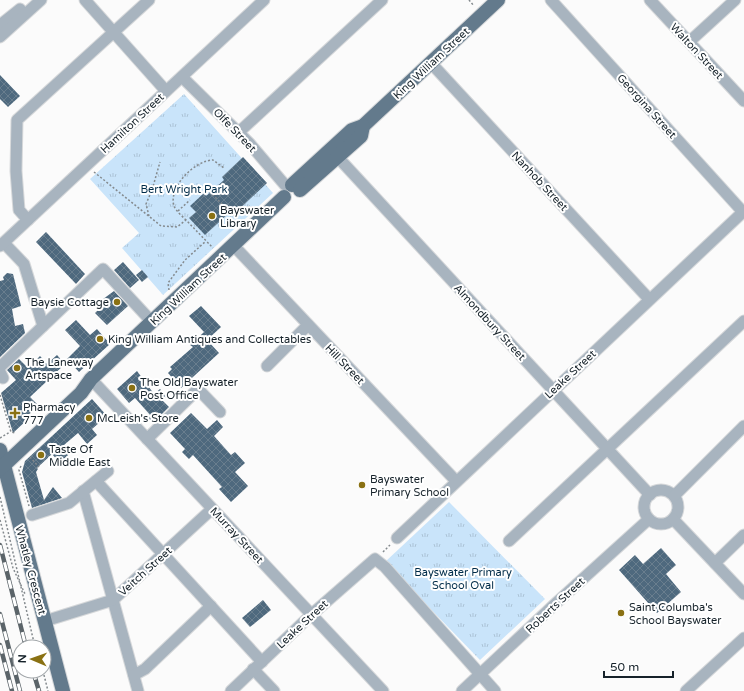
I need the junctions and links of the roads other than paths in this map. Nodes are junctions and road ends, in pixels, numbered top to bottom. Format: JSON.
{"nodes":[{"id":1,"x":30,"y":0,"type":"edge"},
{"id":2,"x":40,"y":0,"type":"edge"},
{"id":3,"x":86,"y":0,"type":"edge"},
{"id":4,"x":149,"y":0,"type":"edge"},
{"id":5,"x":264,"y":0,"type":"edge"},
{"id":6,"x":382,"y":0,"type":"edge"},
{"id":7,"x":498,"y":0,"type":"edge"},
{"id":8,"x":551,"y":0,"type":"edge"},
{"id":9,"x":650,"y":0,"type":"edge"},
{"id":10,"x":735,"y":0,"type":"edge"},
{"id":11,"x":0,"y":25,"type":"edge"},
{"id":12,"x":114,"y":32,"type":"junction"},
{"id":13,"x":0,"y":37,"type":"edge"},
{"id":14,"x":689,"y":42,"type":"junction"},
{"id":15,"x":431,"y":63,"type":"junction"},
{"id":16,"x":182,"y":77,"type":"junction"},
{"id":17,"x":166,"y":92,"type":"junction"},
{"id":18,"x":744,"y":101,"type":"edge"},
{"id":19,"x":239,"y":132,"type":"junction"},
{"id":20,"x":334,"y":152,"type":"junction"},
{"id":21,"x":290,"y":190,"type":"junction"},
{"id":22,"x":744,"y":211,"type":"edge"},
{"id":23,"x":28,"y":220,"type":"junction"},
{"id":24,"x":2,"y":244,"type":"edge"},
{"id":25,"x":234,"y":246,"type":"junction"},
{"id":26,"x":650,"y":299,"type":"junction"},
{"id":27,"x":744,"y":321,"type":"edge"},
{"id":28,"x":152,"y":322,"type":"junction"},
{"id":29,"x":308,"y":325,"type":"junction"},
{"id":30,"x":43,"y":326,"type":"junction"},
{"id":31,"x":266,"y":366,"type":"dead end"},
{"id":32,"x":0,"y":367,"type":"edge"},
{"id":33,"x":91,"y":379,"type":"junction"},
{"id":34,"x":553,"y":391,"type":"junction"},
{"id":35,"x":220,"y":412,"type":"dead end"},
{"id":36,"x":744,"y":426,"type":"edge"},
{"id":37,"x":147,"y":439,"type":"junction"},
{"id":38,"x":606,"y":448,"type":"junction"},
{"id":39,"x":1,"y":459,"type":"edge"},
{"id":40,"x":108,"y":471,"type":"dead end"},
{"id":41,"x":96,"y":481,"type":"junction"},
{"id":42,"x":456,"y":481,"type":"junction"},
{"id":43,"x":83,"y":491,"type":"junction"},
{"id":44,"x":650,"y":495,"type":"junction"},
{"id":45,"x":674,"y":496,"type":"junction"},
{"id":46,"x":212,"y":508,"type":"junction"},
{"id":47,"x":32,"y":515,"type":"road end"},
{"id":48,"x":649,"y":519,"type":"junction"},
{"id":49,"x":673,"y":519,"type":"junction"},
{"id":50,"x":744,"y":535,"type":"edge"},
{"id":51,"x":397,"y":538,"type":"road end"},
{"id":52,"x":509,"y":541,"type":"dead end"},
{"id":53,"x":163,"y":555,"type":"junction"},
{"id":54,"x":715,"y":563,"type":"junction"},
{"id":55,"x":744,"y":594,"type":"edge"},
{"id":56,"x":113,"y":600,"type":"junction"},
{"id":57,"x":210,"y":606,"type":"junction"},
{"id":58,"x":311,"y":615,"type":"junction"},
{"id":59,"x":45,"y":621,"type":"junction"},
{"id":60,"x":744,"y":638,"type":"edge"},
{"id":61,"x":262,"y":662,"type":"junction"},
{"id":62,"x":253,"y":670,"type":"junction"},
{"id":63,"x":480,"y":674,"type":"junction"},
{"id":64,"x":134,"y":675,"type":"junction"},
{"id":65,"x":63,"y":691,"type":"edge"},
{"id":66,"x":138,"y":691,"type":"edge"},
{"id":67,"x":231,"y":691,"type":"edge"},
{"id":68,"x":274,"y":691,"type":"edge"},
{"id":69,"x":383,"y":691,"type":"edge"},
{"id":70,"x":462,"y":691,"type":"edge"},
{"id":71,"x":495,"y":691,"type":"edge"},
{"id":72,"x":686,"y":691,"type":"edge"}],
"edges":[{"from":1,"to":11,"type":"street"},
{"from":2,"to":13,"type":"street"},
{"from":3,"to":12,"type":"street"},
{"from":4,"to":12,"type":"street"},
{"from":5,"to":16,"type":"street","name":"Hamilton Street"},
{"from":6,"to":19,"type":"street"},
{"from":7,"to":15,"type":"main road","name":"King William Street"},
{"from":8,"to":22,"type":"street","name":"Georgina Street"},
{"from":9,"to":14,"type":"street","name":"Walton Street"},
{"from":10,"to":14,"type":"street"},
{"from":12,"to":17,"type":"street"},
{"from":12,"to":23,"type":"street"},
{"from":14,"to":18,"type":"street","name":"Walton Street"},
{"from":15,"to":20,"type":"main road","name":"King William Street"},
{"from":15,"to":26,"type":"street","name":"Nanhob Street"},
{"from":16,"to":17,"type":"street","name":"Hamilton Street"},
{"from":16,"to":19,"type":"street","name":"Olfe Street"},
{"from":17,"to":23,"type":"street","name":"Hamilton Street"},
{"from":19,"to":21,"type":"street","name":"Olfe Street"},
{"from":20,"to":21,"type":"main road","name":"King William Street"},
{"from":20,"to":34,"type":"street","name":"Almondbury Street"},
{"from":21,"to":25,"type":"main road","name":"King William Street"},
{"from":22,"to":26,"type":"street","name":"Leake Street"},
{"from":23,"to":24,"type":"street","name":"Hamilton Street"},
{"from":24,"to":30,"type":"street"},
{"from":25,"to":28,"type":"main road","name":"King William Street"},
{"from":25,"to":29,"type":"street","name":"Hill Street"},
{"from":26,"to":34,"type":"street","name":"Leake Street"},
{"from":27,"to":38,"type":"street"},
{"from":28,"to":30,"type":"street"},
{"from":28,"to":33,"type":"main road","name":"King William Street"},
{"from":29,"to":31,"type":"street"},
{"from":29,"to":42,"type":"street","name":"Hill Street"},
{"from":30,"to":32,"type":"street"},
{"from":33,"to":37,"type":"street","name":"Murray Street"},
{"from":33,"to":39,"type":"main road","name":"King William Street"},
{"from":33,"to":39,"type":"main road","name":"King William Street"},
{"from":34,"to":38,"type":"street","name":"Almondbury Street"},
{"from":34,"to":42,"type":"street","name":"Leake Street"},
{"from":35,"to":37,"type":"street"},
{"from":36,"to":45,"type":"street"},
{"from":37,"to":46,"type":"street","name":"Murray Street"},
{"from":38,"to":44,"type":"street","name":"Almondbury Street"},
{"from":38,"to":52,"type":"street"},
{"from":39,"to":59,"type":"main road","name":"Whatley Crescent"},
{"from":40,"to":41,"type":"street"},
{"from":41,"to":43,"type":"street"},
{"from":41,"to":53,"type":"street"},
{"from":42,"to":51,"type":"street","name":"Leake Street"},
{"from":43,"to":47,"type":"street"},
{"from":43,"to":56,"type":"street"},
{"from":44,"to":45,"type":"street"},
{"from":44,"to":48,"type":"street"},
{"from":45,"to":49,"type":"street"},
{"from":46,"to":53,"type":"street","name":"Veitch Street"},
{"from":46,"to":58,"type":"street","name":"Murray Street"},
{"from":48,"to":49,"type":"street"},
{"from":48,"to":63,"type":"street","name":"Roberts Street"},
{"from":49,"to":54,"type":"street"},
{"from":50,"to":54,"type":"street"},
{"from":53,"to":56,"type":"street","name":"Veitch Street"},
{"from":53,"to":57,"type":"street"},
{"from":54,"to":55,"type":"street"},
{"from":56,"to":59,"type":"street","name":"Veitch Street"},
{"from":56,"to":64,"type":"street"},
{"from":57,"to":61,"type":"street"},
{"from":57,"to":64,"type":"street"},
{"from":58,"to":61,"type":"street","name":"Leake Street"},
{"from":58,"to":63,"type":"street","name":"Leake Street"},
{"from":58,"to":69,"type":"street","name":"Murray Street"},
{"from":59,"to":65,"type":"main road","name":"Whatley Crescent"},
{"from":60,"to":72,"type":"street"},
{"from":61,"to":62,"type":"street","name":"Leake Street"},
{"from":62,"to":67,"type":"street","name":"Leake Street"},
{"from":62,"to":68,"type":"street"},
{"from":63,"to":70,"type":"street","name":"Roberts Street"},
{"from":63,"to":71,"type":"street"},
{"from":64,"to":66,"type":"street"}]}
